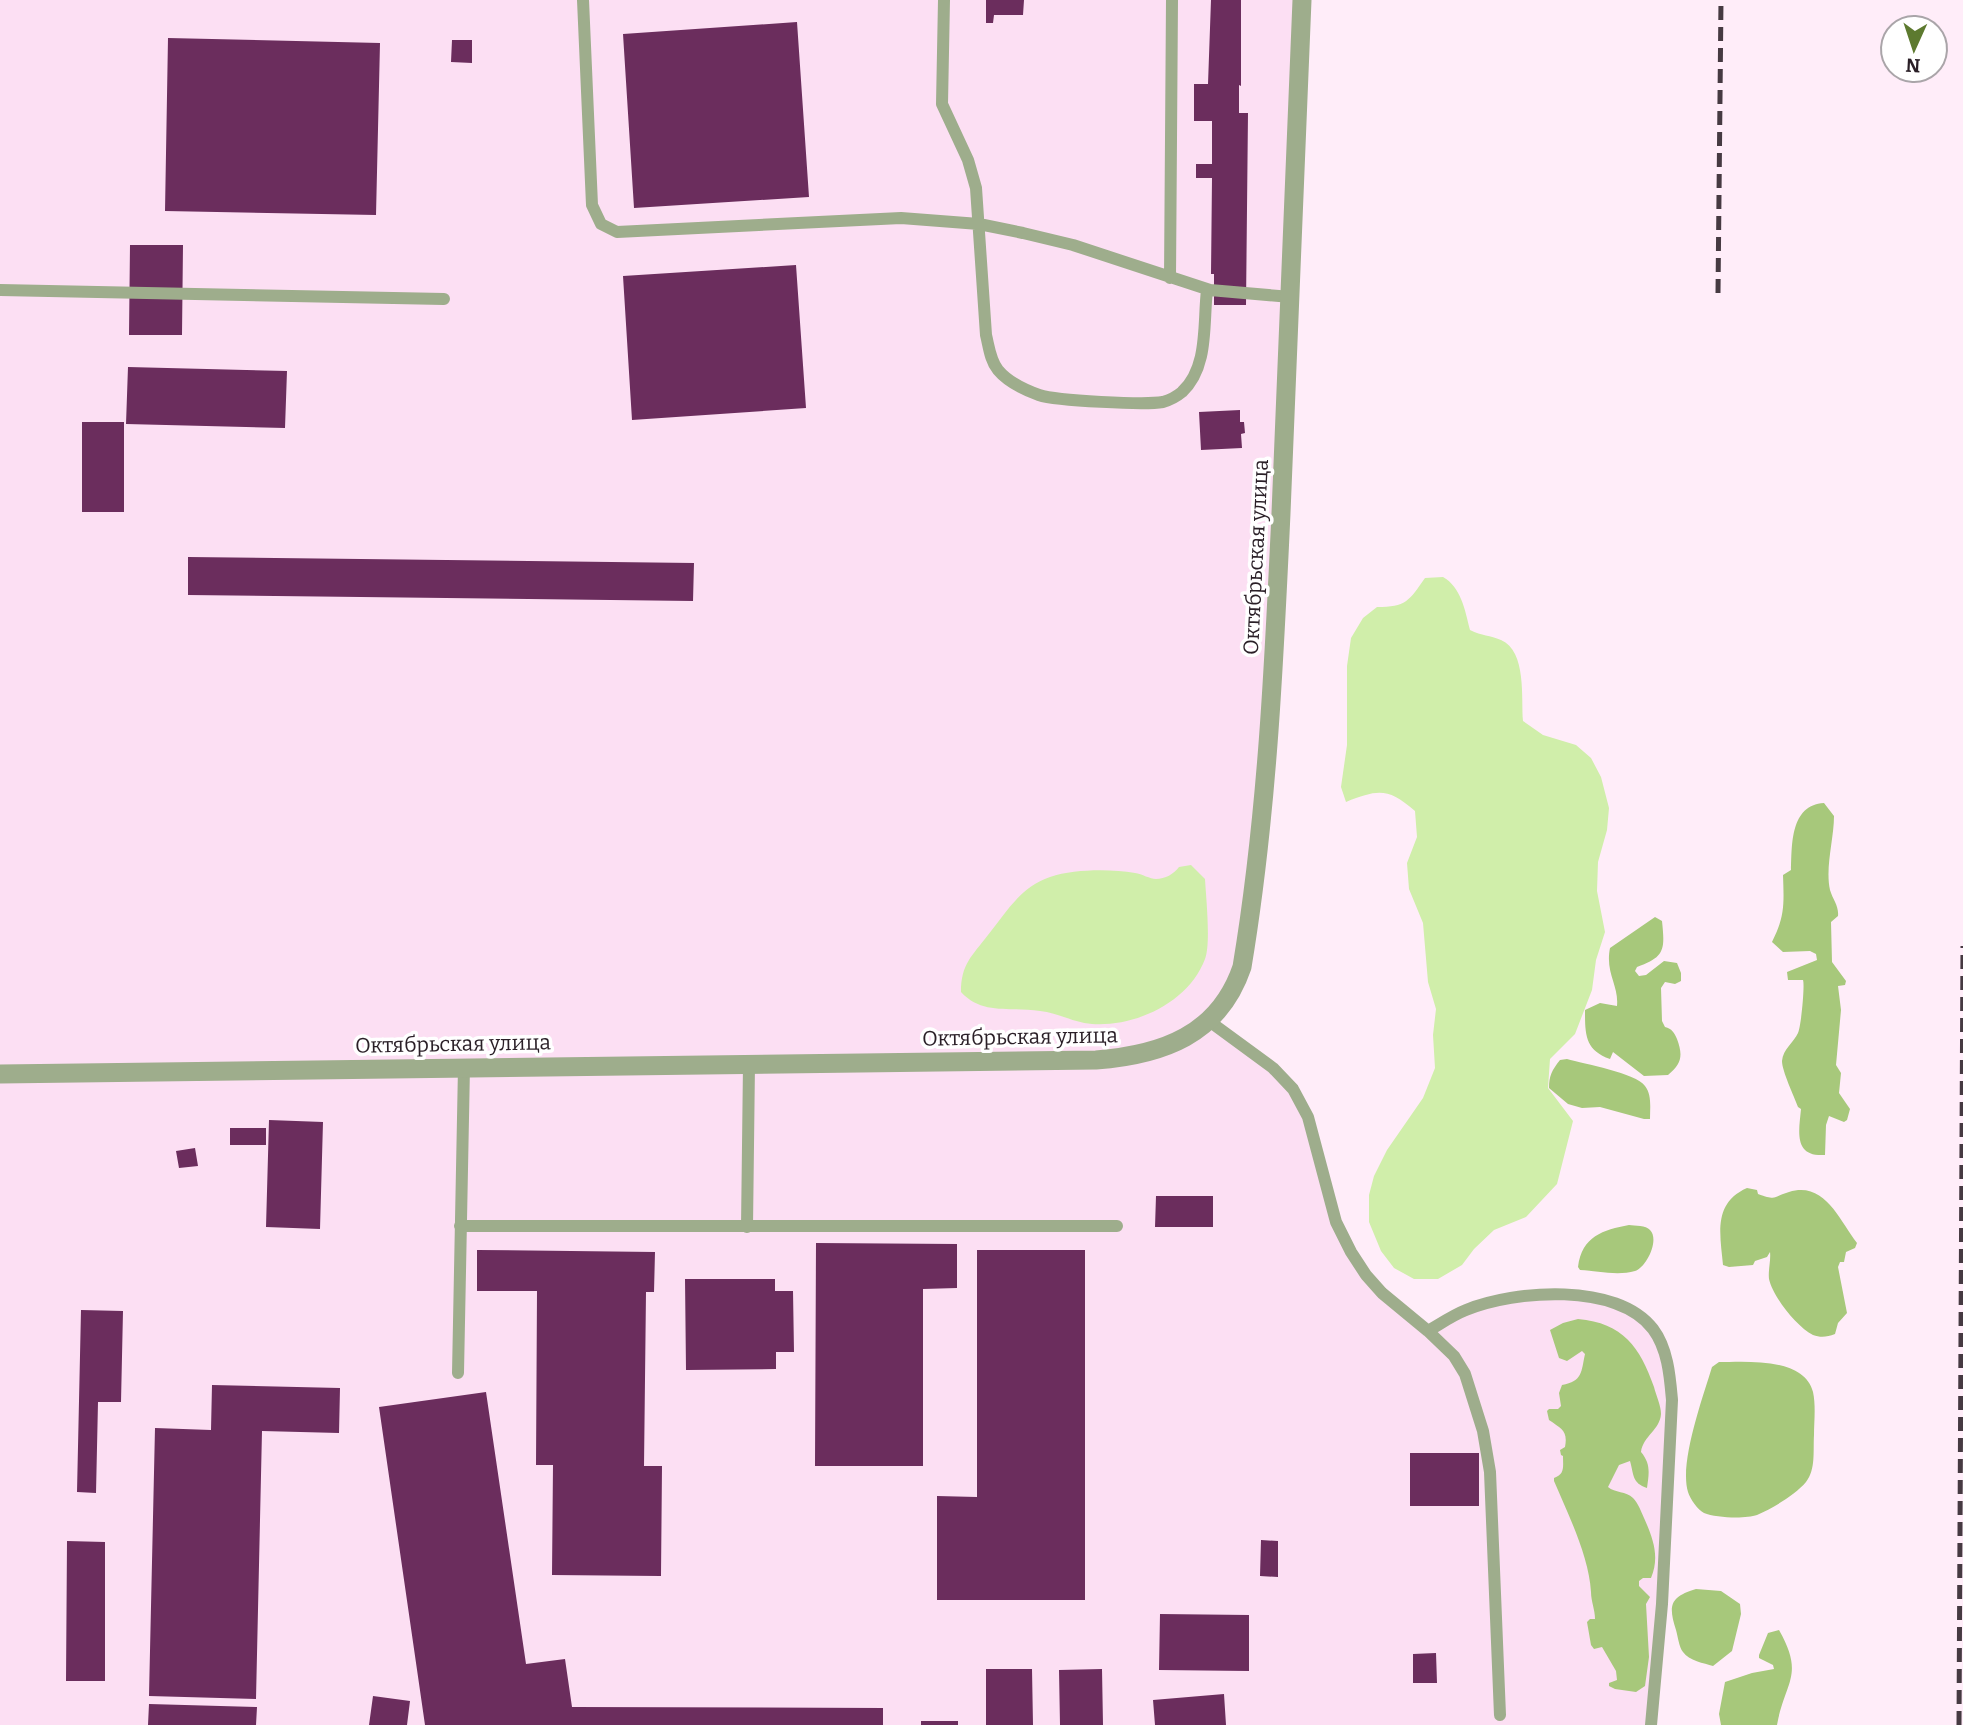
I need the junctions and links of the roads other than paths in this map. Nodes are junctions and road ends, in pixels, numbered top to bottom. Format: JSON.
{"nodes":[{"id":1,"x":583,"y":0,"type":"edge"},
{"id":2,"x":944,"y":0,"type":"edge"},
{"id":3,"x":1172,"y":0,"type":"edge"},
{"id":4,"x":1303,"y":0,"type":"edge"},
{"id":5,"x":979,"y":224,"type":"junction"},
{"id":6,"x":1170,"y":278,"type":"junction"},
{"id":7,"x":0,"y":290,"type":"edge"},
{"id":8,"x":1207,"y":290,"type":"junction"},
{"id":9,"x":1291,"y":297,"type":"junction"},
{"id":10,"x":444,"y":299,"type":"dead end"},
{"id":11,"x":1209,"y":1021,"type":"junction"},
{"id":12,"x":749,"y":1064,"type":"junction"},
{"id":13,"x":464,"y":1067,"type":"junction"},
{"id":14,"x":0,"y":1074,"type":"edge"},
{"id":15,"x":460,"y":1226,"type":"junction"},
{"id":16,"x":1117,"y":1226,"type":"dead end"},
{"id":17,"x":747,"y":1227,"type":"junction"},
{"id":18,"x":1428,"y":1331,"type":"junction"},
{"id":19,"x":458,"y":1373,"type":"dead end"},
{"id":20,"x":1500,"y":1715,"type":"dead end"},
{"id":21,"x":1651,"y":1725,"type":"edge"}],
"edges":[{"from":1,"to":5,"type":"lane"},
{"from":2,"to":5,"type":"lane"},
{"from":3,"to":6,"type":"lane"},
{"from":4,"to":9,"type":"street","name":"Октябрьская улица"},
{"from":5,"to":6,"type":"lane"},
{"from":5,"to":8,"type":"lane"},
{"from":6,"to":8,"type":"lane"},
{"from":7,"to":10,"type":"lane"},
{"from":8,"to":9,"type":"lane"},
{"from":9,"to":11,"type":"street","name":"Октябрьская улица"},
{"from":11,"to":12,"type":"street","name":"Октябрьская улица"},
{"from":11,"to":18,"type":"lane"},
{"from":12,"to":13,"type":"street","name":"Октябрьская улица"},
{"from":12,"to":17,"type":"lane"},
{"from":13,"to":14,"type":"street","name":"Октябрьская улица"},
{"from":13,"to":15,"type":"lane"},
{"from":15,"to":17,"type":"lane"},
{"from":15,"to":19,"type":"lane"},
{"from":16,"to":17,"type":"lane"},
{"from":18,"to":20,"type":"lane"},
{"from":18,"to":21,"type":"lane"}]}
